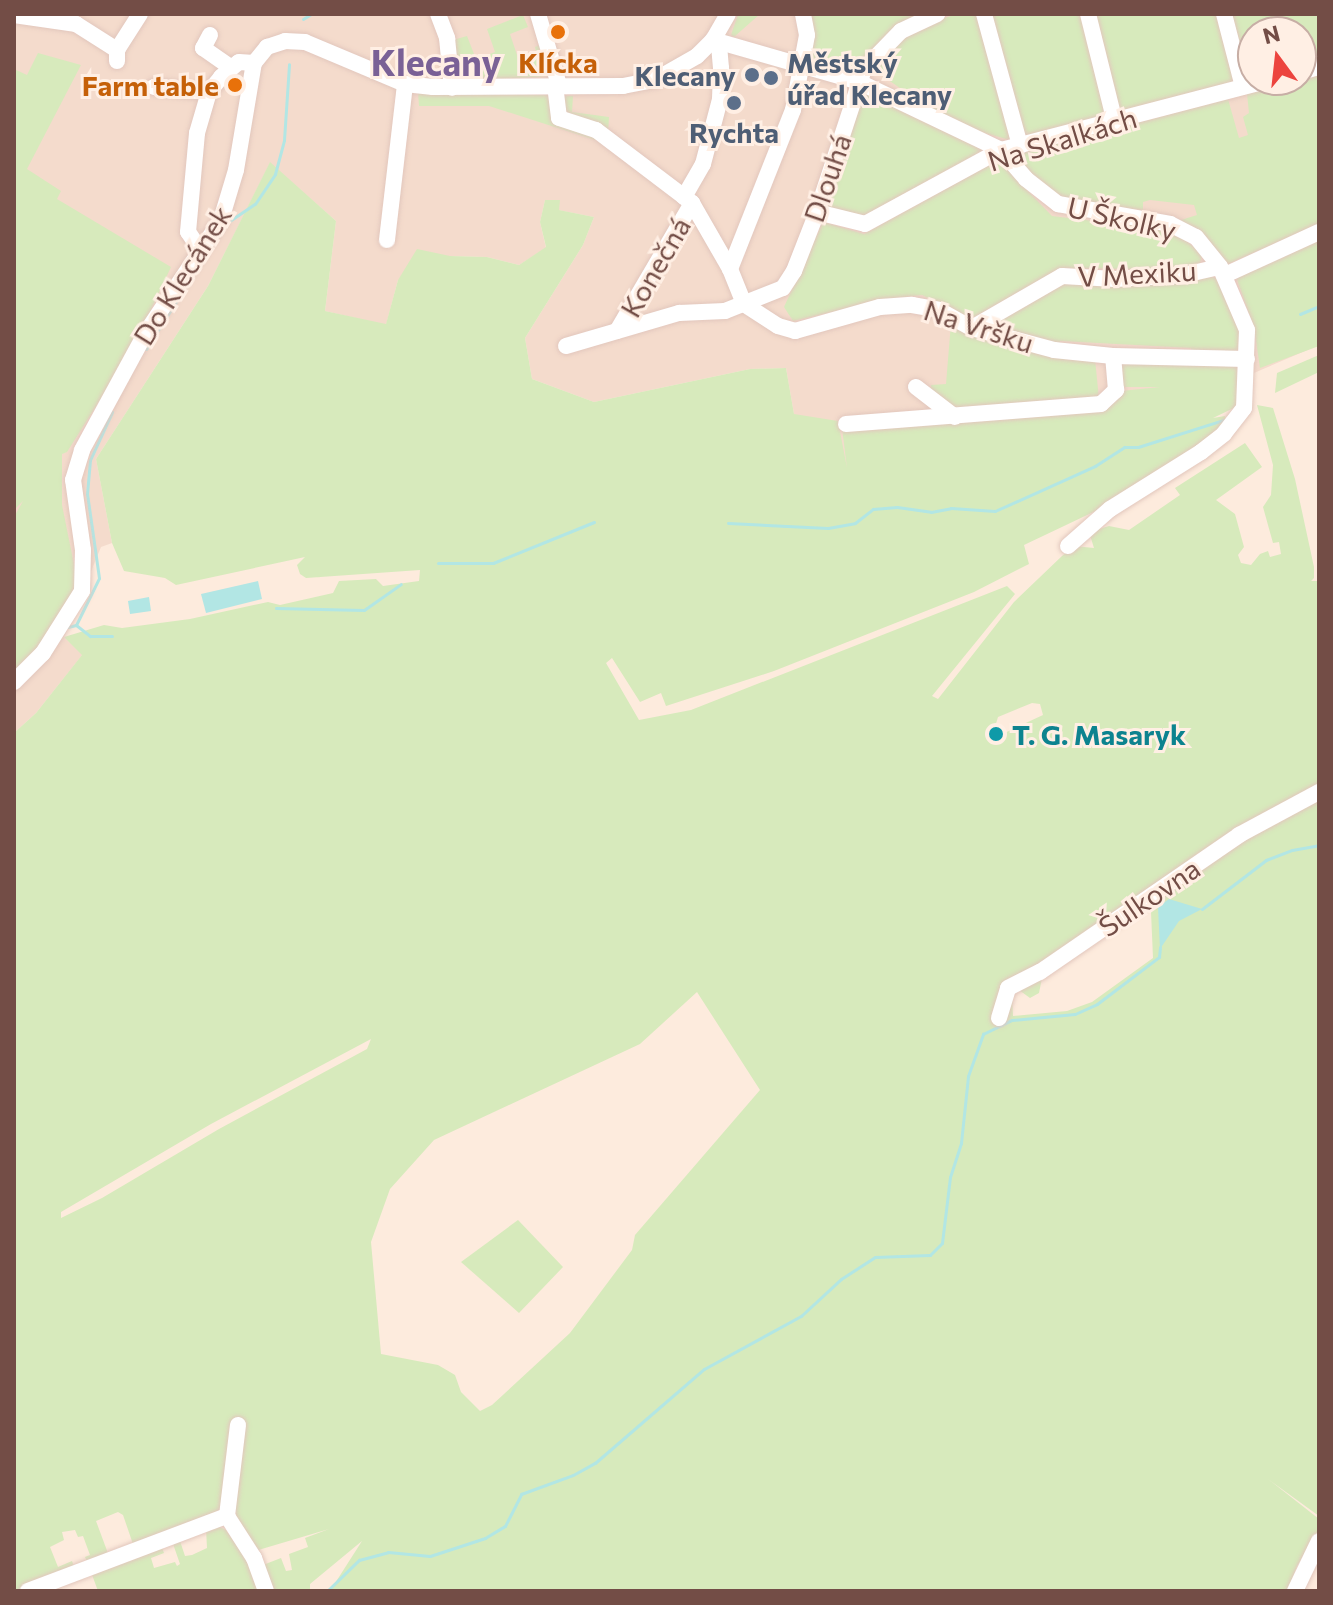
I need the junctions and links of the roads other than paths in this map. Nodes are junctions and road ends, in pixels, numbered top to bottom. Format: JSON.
{"nodes":[{"id":1,"x":140,"y":14,"type":"edge"},
{"id":2,"x":438,"y":14,"type":"edge"},
{"id":3,"x":538,"y":14,"type":"edge"},
{"id":4,"x":728,"y":14,"type":"edge"},
{"id":5,"x":803,"y":14,"type":"edge"},
{"id":6,"x":984,"y":14,"type":"edge"},
{"id":7,"x":1088,"y":14,"type":"edge"},
{"id":8,"x":1224,"y":14,"type":"edge"},
{"id":9,"x":14,"y":15,"type":"edge"},
{"id":10,"x":932,"y":15,"type":"edge"},
{"id":11,"x":210,"y":35,"type":"dead end"},
{"id":12,"x":713,"y":40,"type":"junction"},
{"id":13,"x":254,"y":63,"type":"junction"},
{"id":14,"x":803,"y":63,"type":"junction"},
{"id":15,"x":1237,"y":64,"type":"edge"},
{"id":16,"x":230,"y":67,"type":"junction"},
{"id":17,"x":556,"y":81,"type":"junction"},
{"id":18,"x":859,"y":82,"type":"junction"},
{"id":19,"x":405,"y":84,"type":"junction"},
{"id":20,"x":154,"y":87,"type":"dead end"},
{"id":21,"x":452,"y":88,"type":"junction"},
{"id":22,"x":1237,"y":89,"type":"edge"},
{"id":23,"x":209,"y":92,"type":"junction"},
{"id":24,"x":1115,"y":122,"type":"junction"},
{"id":25,"x":1020,"y":146,"type":"junction"},
{"id":26,"x":1001,"y":150,"type":"junction"},
{"id":27,"x":688,"y":200,"type":"junction"},
{"id":28,"x":817,"y":212,"type":"junction"},
{"id":29,"x":1319,"y":232,"type":"edge"},
{"id":30,"x":387,"y":240,"type":"dead end"},
{"id":31,"x":201,"y":251,"type":"junction"},
{"id":32,"x":730,"y":269,"type":"junction"},
{"id":33,"x":1222,"y":271,"type":"junction"},
{"id":34,"x":744,"y":304,"type":"junction"},
{"id":35,"x":972,"y":328,"type":"junction"},
{"id":36,"x":617,"y":331,"type":"junction"},
{"id":37,"x":566,"y":346,"type":"dead end"},
{"id":38,"x":1113,"y":356,"type":"junction"},
{"id":39,"x":1247,"y":359,"type":"junction"},
{"id":40,"x":916,"y":387,"type":"dead end"},
{"id":41,"x":955,"y":417,"type":"junction"},
{"id":42,"x":846,"y":424,"type":"dead end"},
{"id":43,"x":1068,"y":546,"type":"dead end"},
{"id":44,"x":14,"y":682,"type":"edge"},
{"id":45,"x":1319,"y":792,"type":"edge"},
{"id":46,"x":999,"y":1018,"type":"dead end"},
{"id":47,"x":238,"y":1425,"type":"dead end"},
{"id":48,"x":227,"y":1516,"type":"junction"},
{"id":49,"x":1319,"y":1541,"type":"edge"},
{"id":50,"x":28,"y":1591,"type":"edge"},
{"id":51,"x":266,"y":1591,"type":"edge"},
{"id":52,"x":1295,"y":1591,"type":"edge"}],
"edges":[{"from":1,"to":9,"type":"street"},
{"from":2,"to":21,"type":"street"},
{"from":3,"to":17,"type":"street"},
{"from":4,"to":12,"type":"street"},
{"from":5,"to":14,"type":"street"},
{"from":6,"to":25,"type":"street"},
{"from":7,"to":24,"type":"street"},
{"from":8,"to":15,"type":"street"},
{"from":10,"to":18,"type":"street","name":"Dlouhá"},
{"from":11,"to":16,"type":"street"},
{"from":12,"to":14,"type":"street","name":"U Školky"},
{"from":12,"to":17,"type":"street"},
{"from":12,"to":27,"type":"street","name":"Konečná"},
{"from":13,"to":16,"type":"street"},
{"from":13,"to":19,"type":"street"},
{"from":13,"to":31,"type":"street","name":"Do Klecánek"},
{"from":14,"to":18,"type":"street","name":"U Školky"},
{"from":14,"to":32,"type":"street"},
{"from":16,"to":23,"type":"street"},
{"from":17,"to":21,"type":"street"},
{"from":17,"to":27,"type":"street"},
{"from":18,"to":26,"type":"street","name":"U Školky"},
{"from":18,"to":28,"type":"street","name":"Dlouhá"},
{"from":19,"to":21,"type":"street"},
{"from":19,"to":30,"type":"street"},
{"from":20,"to":23,"type":"street"},
{"from":22,"to":24,"type":"street","name":"Na Skalkách"},
{"from":23,"to":31,"type":"street"},
{"from":24,"to":25,"type":"street","name":"Na Skalkách"},
{"from":25,"to":26,"type":"street","name":"Na Skalkách"},
{"from":26,"to":28,"type":"street","name":"Na Skalkách"},
{"from":26,"to":33,"type":"street","name":"U Školky"},
{"from":27,"to":32,"type":"street"},
{"from":27,"to":36,"type":"street","name":"Konečná"},
{"from":28,"to":34,"type":"street","name":"Dlouhá"},
{"from":29,"to":33,"type":"street","name":"V Mexiku"},
{"from":31,"to":44,"type":"street","name":"Do Klecánek"},
{"from":32,"to":34,"type":"street"},
{"from":33,"to":35,"type":"street","name":"V Mexiku"},
{"from":33,"to":39,"type":"street","name":"U Školky"},
{"from":34,"to":35,"type":"street","name":"Na Vršku"},
{"from":34,"to":36,"type":"street","name":"Dlouhá"},
{"from":35,"to":38,"type":"street","name":"Na Vršku"},
{"from":36,"to":37,"type":"street","name":"Dlouhá"},
{"from":38,"to":39,"type":"street","name":"Na Vršku"},
{"from":38,"to":41,"type":"street"},
{"from":39,"to":43,"type":"street","name":"U Školky"},
{"from":40,"to":41,"type":"street"},
{"from":41,"to":42,"type":"street"},
{"from":45,"to":46,"type":"street","name":"Šulkovna"},
{"from":47,"to":48,"type":"street"},
{"from":48,"to":50,"type":"street"},
{"from":48,"to":51,"type":"street"},
{"from":49,"to":52,"type":"street"}]}
